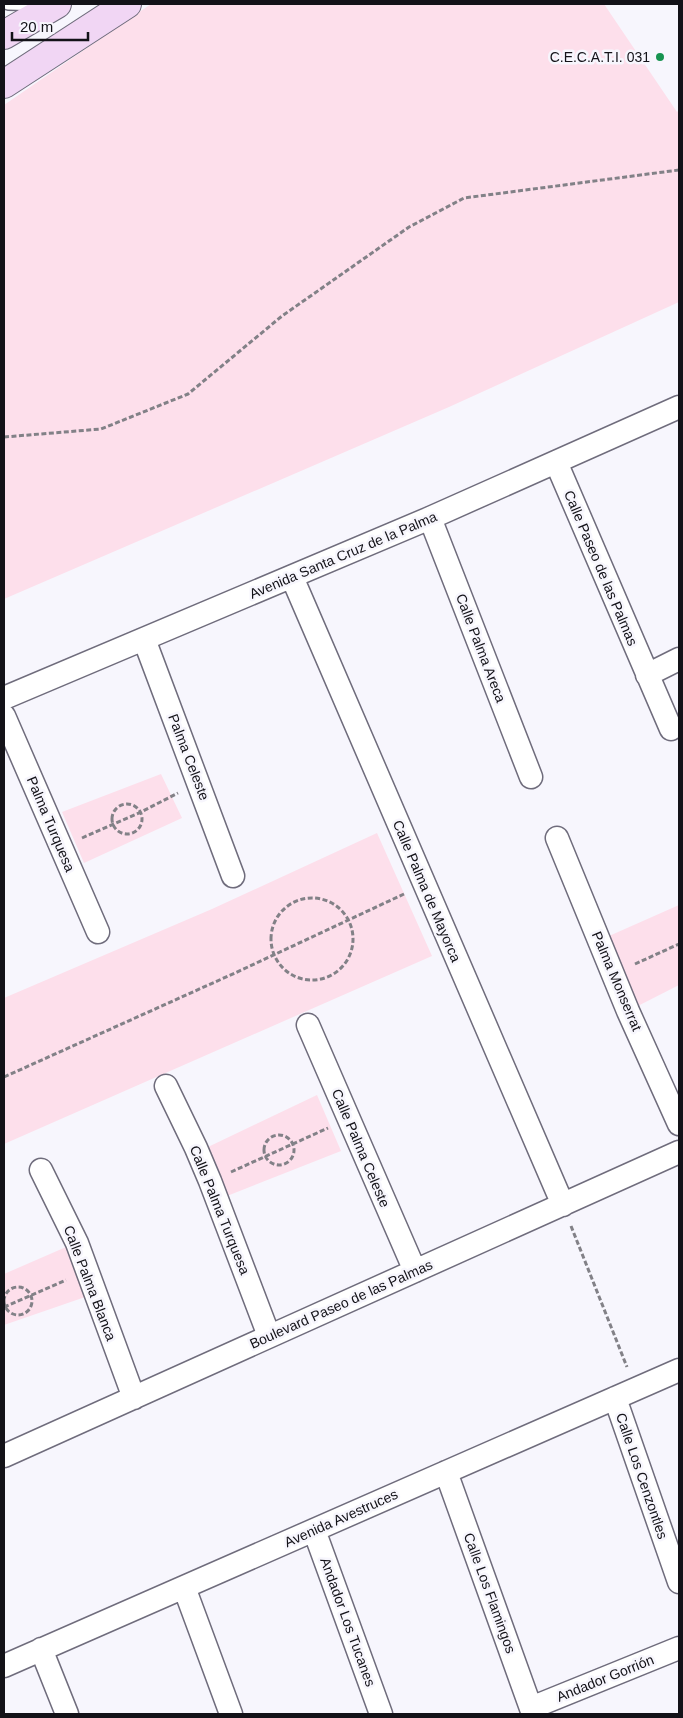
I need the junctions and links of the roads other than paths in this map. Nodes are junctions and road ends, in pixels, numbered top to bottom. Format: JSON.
{"nodes":[{"id":1,"x":8,"y":4,"type":"edge"},
{"id":2,"x":56,"y":4,"type":"edge"},
{"id":3,"x":127,"y":4,"type":"edge"},
{"id":4,"x":4,"y":35,"type":"edge"},
{"id":5,"x":4,"y":84,"type":"edge"},
{"id":6,"x":679,"y":407,"type":"edge"},
{"id":7,"x":556,"y":462,"type":"junction"},
{"id":8,"x":430,"y":518,"type":"junction"},
{"id":9,"x":292,"y":577,"type":"junction"},
{"id":10,"x":144,"y":639,"type":"junction"},
{"id":11,"x":679,"y":659,"type":"edge"},
{"id":12,"x":647,"y":675,"type":"junction"},
{"id":13,"x":4,"y":698,"type":"edge"},
{"id":14,"x":4,"y":716,"type":"edge"},
{"id":15,"x":672,"y":729,"type":"dead end"},
{"id":16,"x":531,"y":777,"type":"dead end"},
{"id":17,"x":557,"y":838,"type":"dead end"},
{"id":18,"x":233,"y":876,"type":"dead end"},
{"id":19,"x":98,"y":932,"type":"dead end"},
{"id":20,"x":308,"y":1025,"type":"dead end"},
{"id":21,"x":166,"y":1086,"type":"dead end"},
{"id":22,"x":679,"y":1124,"type":"edge"},
{"id":23,"x":679,"y":1152,"type":"edge"},
{"id":24,"x":41,"y":1170,"type":"dead end"},
{"id":25,"x":563,"y":1204,"type":"junction"},
{"id":26,"x":415,"y":1271,"type":"junction"},
{"id":27,"x":269,"y":1336,"type":"junction"},
{"id":28,"x":679,"y":1370,"type":"edge"},
{"id":29,"x":134,"y":1398,"type":"junction"},
{"id":30,"x":615,"y":1398,"type":"junction"},
{"id":31,"x":4,"y":1456,"type":"edge"},
{"id":32,"x":446,"y":1472,"type":"junction"},
{"id":33,"x":314,"y":1530,"type":"junction"},
{"id":34,"x":679,"y":1582,"type":"edge"},
{"id":35,"x":184,"y":1587,"type":"junction"},
{"id":36,"x":679,"y":1648,"type":"edge"},
{"id":37,"x":41,"y":1649,"type":"junction"},
{"id":38,"x":4,"y":1666,"type":"edge"},
{"id":39,"x":532,"y":1711,"type":"edge"},
{"id":40,"x":67,"y":1714,"type":"edge"},
{"id":41,"x":231,"y":1714,"type":"edge"},
{"id":42,"x":381,"y":1714,"type":"edge"}],
"edges":[{"from":1,"to":2,"type":"lane"},
{"from":2,"to":4,"type":"main road"},
{"from":3,"to":5,"type":"main road"},
{"from":6,"to":7,"type":"street","name":"Avenida Santa Cruz de la Palma"},
{"from":7,"to":8,"type":"street","name":"Avenida Santa Cruz de la Palma"},
{"from":7,"to":12,"type":"street","name":"Calle Paseo de las Palmas"},
{"from":8,"to":9,"type":"street","name":"Avenida Santa Cruz de la Palma"},
{"from":8,"to":16,"type":"street","name":"Calle Palma Areca"},
{"from":9,"to":10,"type":"street","name":"Avenida Santa Cruz de la Palma"},
{"from":9,"to":25,"type":"street","name":"Calle Palma de Mayorca"},
{"from":10,"to":13,"type":"street","name":"Avenida Santa Cruz de la Palma"},
{"from":10,"to":18,"type":"street","name":"Palma Celeste"},
{"from":11,"to":12,"type":"street"},
{"from":12,"to":15,"type":"street","name":"Calle Paseo de las Palmas"},
{"from":14,"to":19,"type":"street","name":"Palma Turquesa"},
{"from":17,"to":22,"type":"street","name":"Palma Monserrat"},
{"from":20,"to":26,"type":"street","name":"Calle Palma Celeste"},
{"from":21,"to":27,"type":"street","name":"Calle Palma Turquesa"},
{"from":23,"to":25,"type":"street","name":"Boulevard Paseo de las Palmas"},
{"from":24,"to":29,"type":"street","name":"Calle Palma Blanca"},
{"from":25,"to":26,"type":"street","name":"Boulevard Paseo de las Palmas"},
{"from":26,"to":27,"type":"street","name":"Boulevard Paseo de las Palmas"},
{"from":27,"to":29,"type":"street","name":"Boulevard Paseo de las Palmas"},
{"from":28,"to":30,"type":"street","name":"Avenida Avestruces"},
{"from":29,"to":31,"type":"street","name":"Boulevard Paseo de las Palmas"},
{"from":30,"to":32,"type":"street","name":"Avenida Avestruces"},
{"from":30,"to":34,"type":"street","name":"Calle Los Cenzontles"},
{"from":32,"to":33,"type":"street","name":"Avenida Avestruces"},
{"from":32,"to":39,"type":"street","name":"Calle Los Flamingos"},
{"from":33,"to":35,"type":"street","name":"Avenida Avestruces"},
{"from":33,"to":42,"type":"street","name":"Andador Los Tucanes"},
{"from":35,"to":37,"type":"street","name":"Avenida Avestruces"},
{"from":35,"to":41,"type":"street"},
{"from":36,"to":39,"type":"street","name":"Andador Gorrión"},
{"from":37,"to":38,"type":"street","name":"Avenida Avestruces"},
{"from":37,"to":40,"type":"street"}]}
